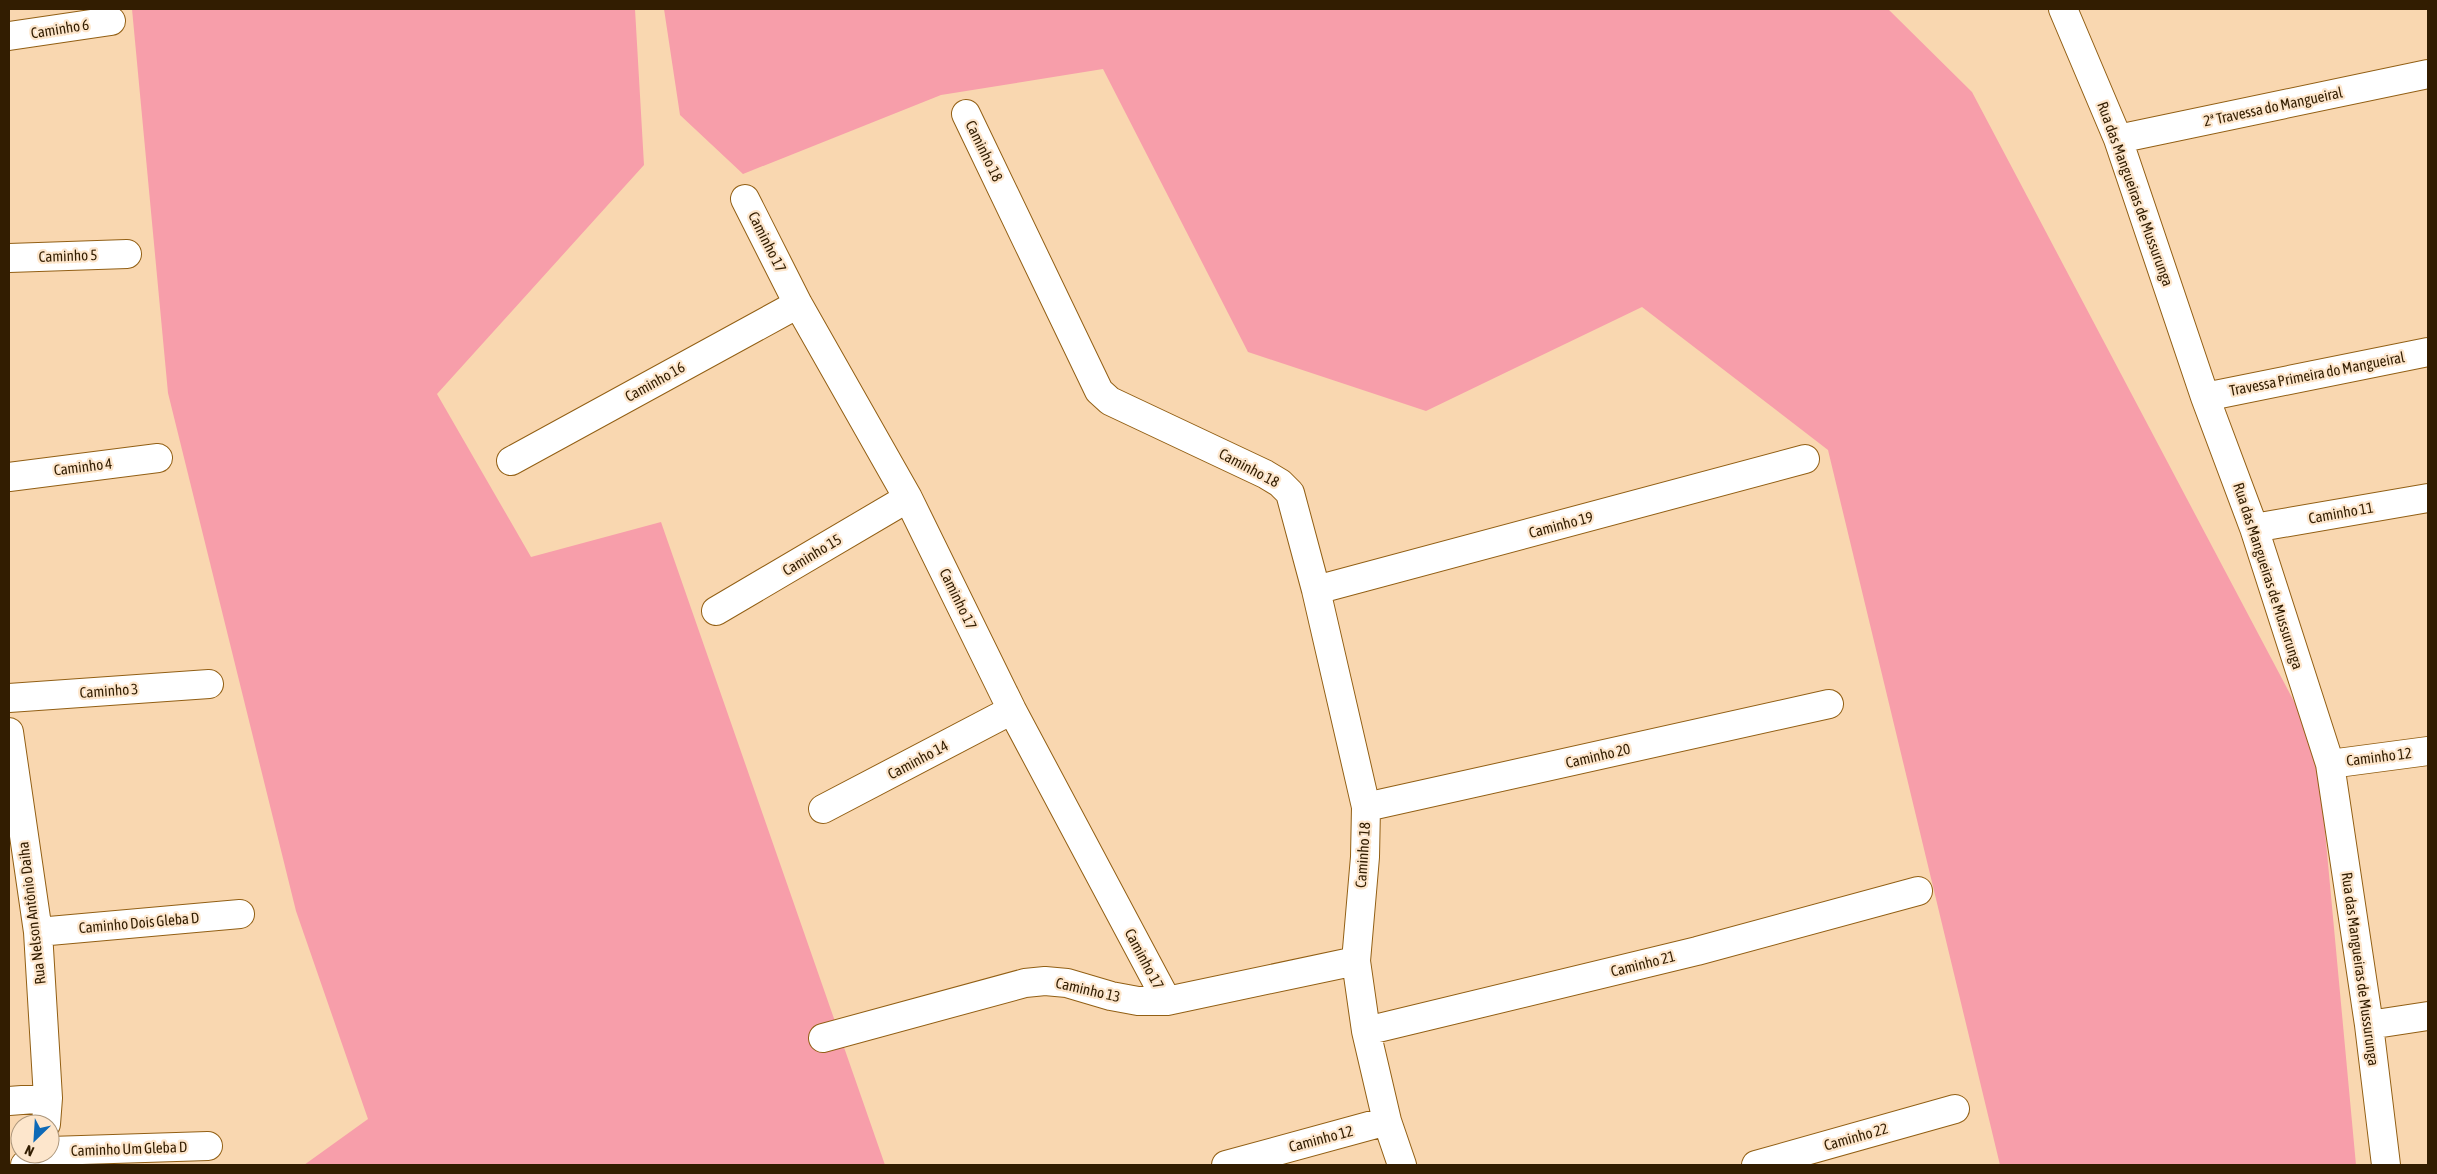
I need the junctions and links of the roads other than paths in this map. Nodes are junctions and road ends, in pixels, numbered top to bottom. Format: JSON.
{"nodes":[{"id":1,"x":2064,"y":9,"type":"edge"},
{"id":2,"x":111,"y":21,"type":"dead end"},
{"id":3,"x":9,"y":36,"type":"edge"},
{"id":4,"x":2428,"y":74,"type":"edge"},
{"id":5,"x":966,"y":114,"type":"dead end"},
{"id":6,"x":2118,"y":139,"type":"junction"},
{"id":7,"x":745,"y":199,"type":"dead end"},
{"id":8,"x":127,"y":254,"type":"dead end"},
{"id":9,"x":9,"y":258,"type":"edge"},
{"id":10,"x":798,"y":304,"type":"junction"},
{"id":11,"x":2428,"y":352,"type":"edge"},
{"id":12,"x":2205,"y":397,"type":"junction"},
{"id":13,"x":158,"y":458,"type":"dead end"},
{"id":14,"x":1805,"y":459,"type":"dead end"},
{"id":15,"x":512,"y":461,"type":"dead end"},
{"id":16,"x":9,"y":477,"type":"edge"},
{"id":17,"x":908,"y":498,"type":"junction"},
{"id":18,"x":2428,"y":498,"type":"edge"},
{"id":19,"x":2254,"y":528,"type":"junction"},
{"id":20,"x":1316,"y":590,"type":"junction"},
{"id":21,"x":716,"y":611,"type":"dead end"},
{"id":22,"x":209,"y":684,"type":"dead end"},
{"id":23,"x":9,"y":698,"type":"edge"},
{"id":24,"x":1829,"y":704,"type":"dead end"},
{"id":25,"x":1012,"y":710,"type":"junction"},
{"id":26,"x":9,"y":732,"type":"edge"},
{"id":27,"x":2428,"y":751,"type":"edge"},
{"id":28,"x":2330,"y":764,"type":"junction"},
{"id":29,"x":1366,"y":807,"type":"junction"},
{"id":30,"x":823,"y":809,"type":"dead end"},
{"id":31,"x":18,"y":862,"type":"edge"},
{"id":32,"x":1918,"y":891,"type":"dead end"},
{"id":33,"x":240,"y":914,"type":"dead end"},
{"id":34,"x":38,"y":932,"type":"junction"},
{"id":35,"x":1356,"y":961,"type":"junction"},
{"id":36,"x":1167,"y":1002,"type":"junction"},
{"id":37,"x":2428,"y":1016,"type":"edge"},
{"id":38,"x":2369,"y":1024,"type":"junction"},
{"id":39,"x":1366,"y":1031,"type":"junction"},
{"id":40,"x":823,"y":1038,"type":"dead end"},
{"id":41,"x":9,"y":1101,"type":"edge"},
{"id":42,"x":1955,"y":1109,"type":"dead end"},
{"id":43,"x":47,"y":1111,"type":"edge"},
{"id":44,"x":1387,"y":1121,"type":"junction"},
{"id":45,"x":208,"y":1146,"type":"dead end"},
{"id":46,"x":60,"y":1151,"type":"edge"},
{"id":47,"x":1226,"y":1165,"type":"edge"},
{"id":48,"x":1402,"y":1165,"type":"edge"},
{"id":49,"x":1756,"y":1165,"type":"edge"},
{"id":50,"x":2386,"y":1165,"type":"edge"}],
"edges":[{"from":1,"to":6,"type":"street","name":"Rua das Mangueiras de Mussurunga"},
{"from":2,"to":3,"type":"street","name":"Caminho 6"},
{"from":4,"to":6,"type":"street","name":"2ª Travessa do Mangueiral"},
{"from":5,"to":20,"type":"street","name":"Caminho 18"},
{"from":6,"to":12,"type":"street","name":"Rua das Mangueiras de Mussurunga"},
{"from":7,"to":10,"type":"street","name":"Caminho 17"},
{"from":8,"to":9,"type":"street","name":"Caminho 5"},
{"from":10,"to":15,"type":"street","name":"Caminho 16"},
{"from":10,"to":17,"type":"street","name":"Caminho 17"},
{"from":11,"to":12,"type":"street","name":"Travessa Primeira do Mangueiral"},
{"from":12,"to":19,"type":"street","name":"Rua das Mangueiras de Mussurunga"},
{"from":13,"to":16,"type":"street","name":"Caminho 4"},
{"from":14,"to":20,"type":"street","name":"Caminho 19"},
{"from":17,"to":21,"type":"street","name":"Caminho 15"},
{"from":17,"to":25,"type":"street","name":"Caminho 17"},
{"from":18,"to":19,"type":"street","name":"Caminho 11"},
{"from":19,"to":28,"type":"street","name":"Rua das Mangueiras de Mussurunga"},
{"from":20,"to":29,"type":"street","name":"Caminho 18"},
{"from":22,"to":23,"type":"street","name":"Caminho 3"},
{"from":24,"to":29,"type":"street","name":"Caminho 20"},
{"from":25,"to":30,"type":"street","name":"Caminho 14"},
{"from":25,"to":36,"type":"street","name":"Caminho 17"},
{"from":26,"to":31,"type":"street","name":"Rua Nelson Antônio Daiha"},
{"from":27,"to":28,"type":"street","name":"Caminho 12"},
{"from":28,"to":38,"type":"street","name":"Rua das Mangueiras de Mussurunga"},
{"from":29,"to":35,"type":"street","name":"Caminho 18"},
{"from":31,"to":34,"type":"street","name":"Rua Nelson Antônio Daiha"},
{"from":32,"to":39,"type":"street","name":"Caminho 21"},
{"from":33,"to":34,"type":"street","name":"Caminho Dois Gleba D"},
{"from":34,"to":43,"type":"street","name":"Rua Nelson Antônio Daiha"},
{"from":35,"to":36,"type":"street","name":"Caminho 13"},
{"from":35,"to":39,"type":"street","name":"Caminho 18"},
{"from":36,"to":40,"type":"street","name":"Caminho 13"},
{"from":37,"to":38,"type":"street"},
{"from":38,"to":50,"type":"street","name":"Rua das Mangueiras de Mussurunga"},
{"from":39,"to":44,"type":"street","name":"Caminho 18"},
{"from":41,"to":43,"type":"street"},
{"from":42,"to":49,"type":"street","name":"Caminho 22"},
{"from":44,"to":47,"type":"street","name":"Caminho 12"},
{"from":44,"to":48,"type":"street","name":"Caminho 18"},
{"from":45,"to":46,"type":"street","name":"Caminho Um Gleba D"}]}
